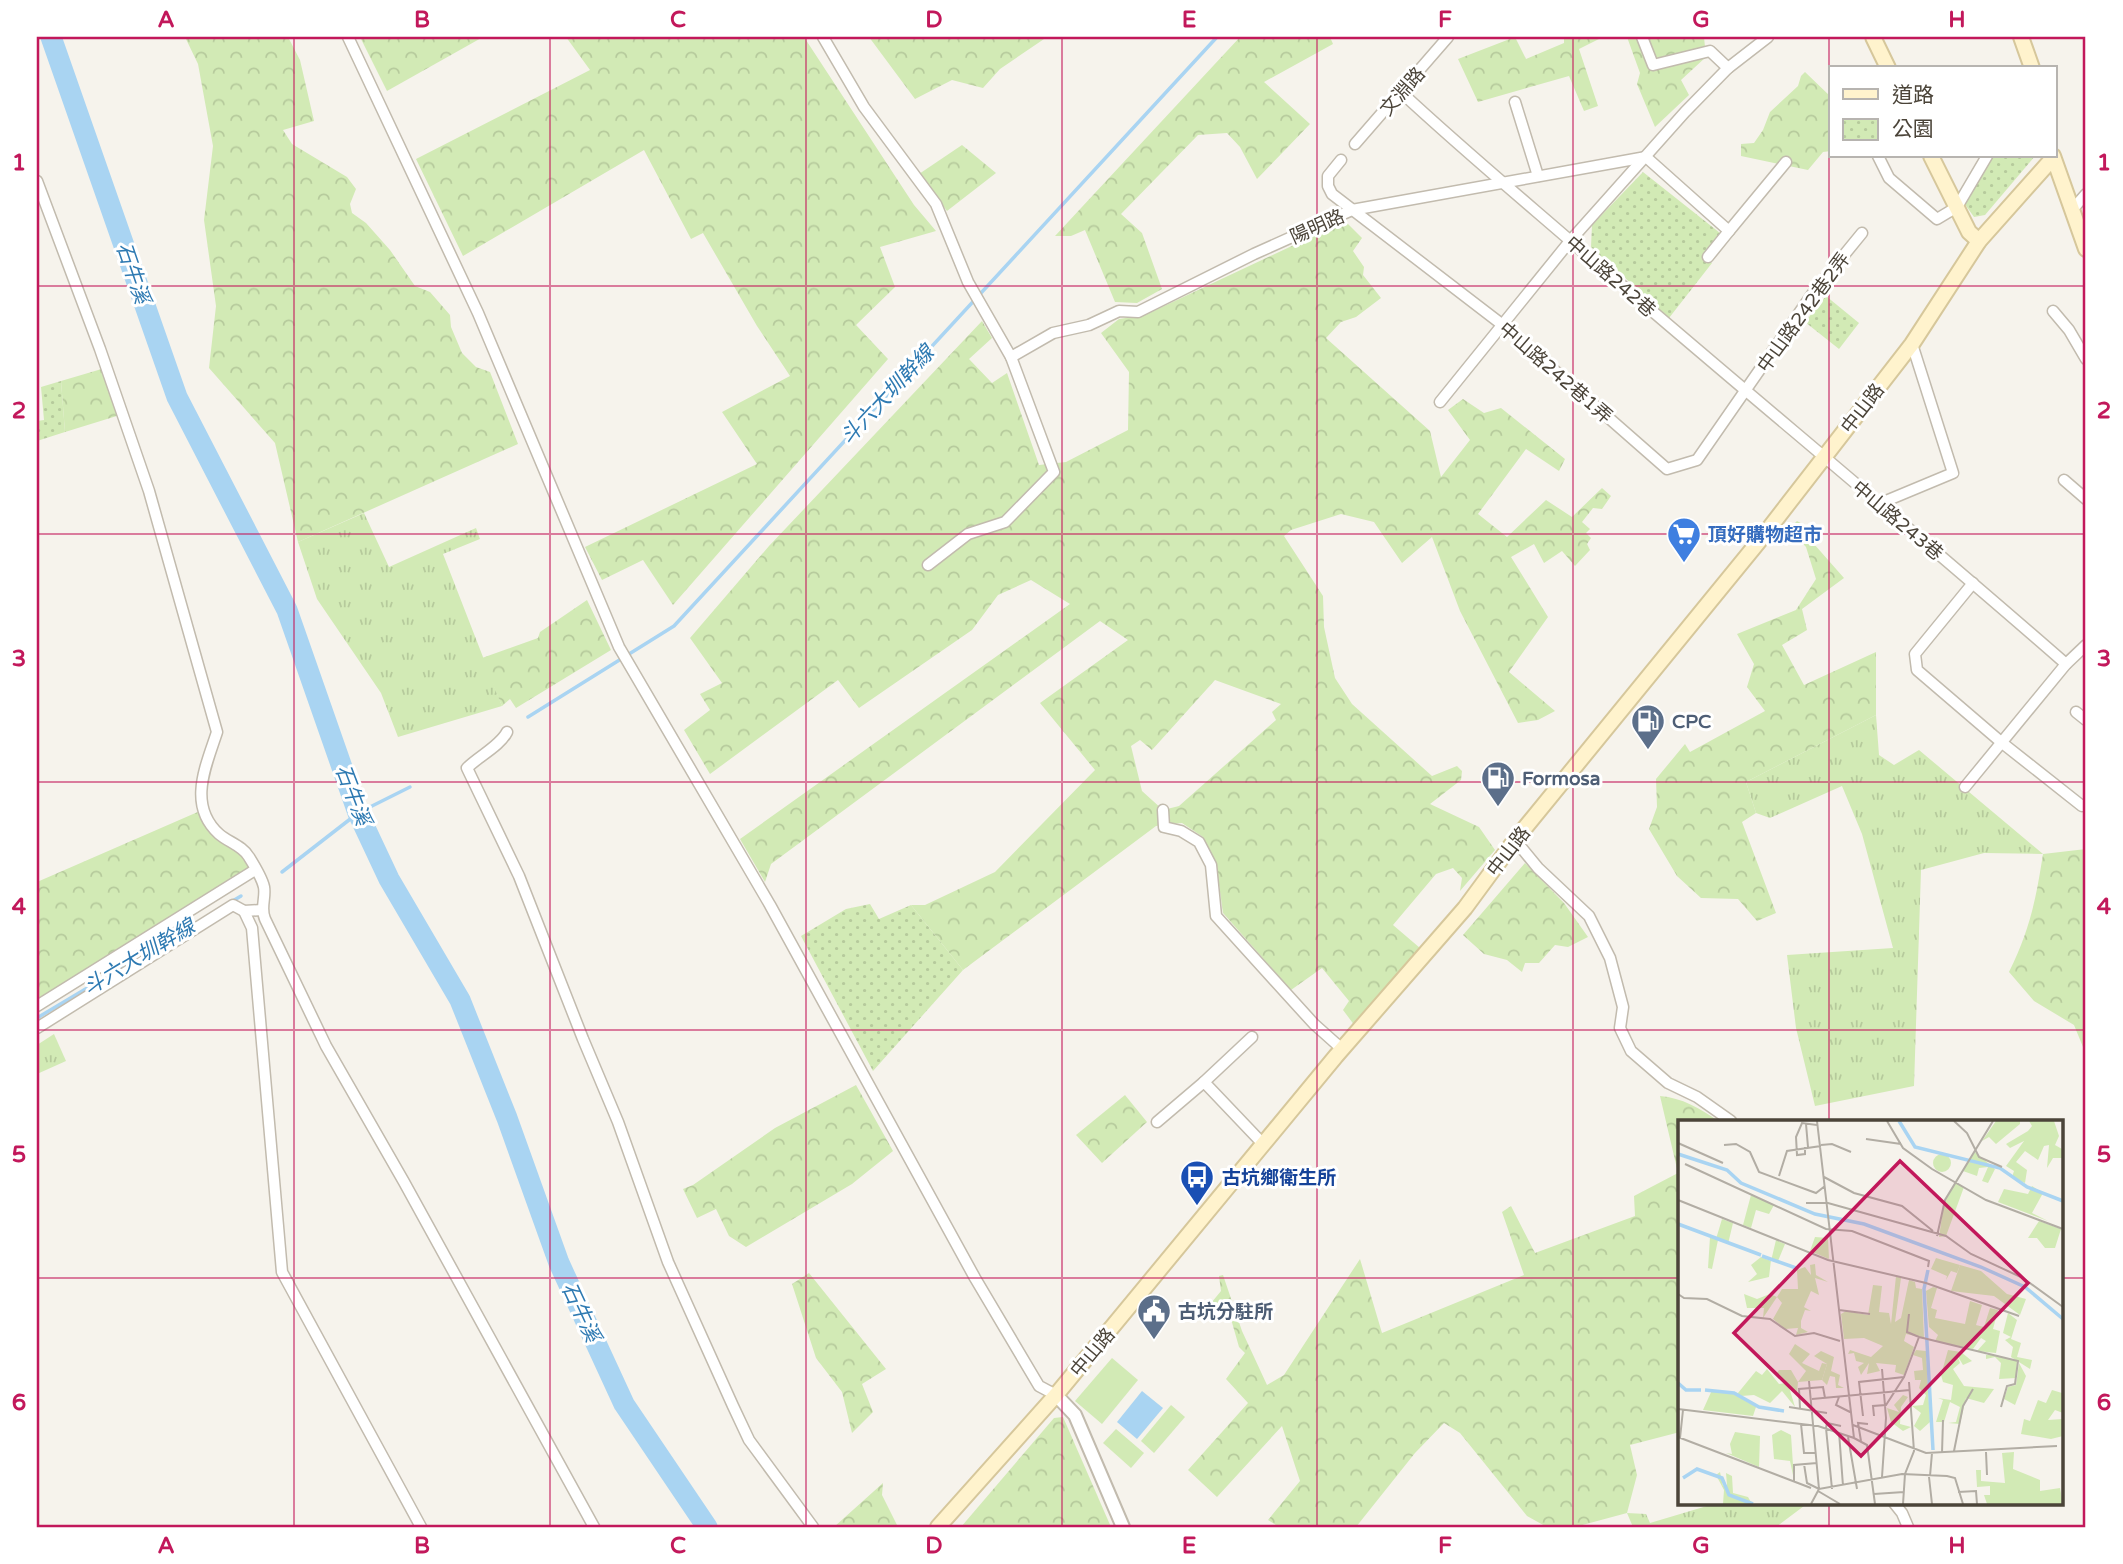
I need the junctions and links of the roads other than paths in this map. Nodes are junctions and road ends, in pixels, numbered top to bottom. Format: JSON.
{"nodes":[{"id":1,"x":348,"y":37,"type":"edge"},
{"id":2,"x":823,"y":37,"type":"edge"},
{"id":3,"x":1448,"y":37,"type":"edge"},
{"id":4,"x":1642,"y":37,"type":"edge"},
{"id":5,"x":1768,"y":37,"type":"edge"},
{"id":6,"x":1873,"y":37,"type":"edge"},
{"id":7,"x":1879,"y":37,"type":"edge"},
{"id":8,"x":2021,"y":37,"type":"edge"},
{"id":9,"x":1887,"y":66,"type":"edge"},
{"id":10,"x":2031,"y":66,"type":"edge"},
{"id":11,"x":1728,"y":68,"type":"junction"},
{"id":12,"x":1402,"y":93,"type":"junction"},
{"id":13,"x":1515,"y":102,"type":"dead end"},
{"id":14,"x":1355,"y":144,"type":"dead end"},
{"id":15,"x":1646,"y":157,"type":"junction"},
{"id":16,"x":1879,"y":158,"type":"edge"},
{"id":17,"x":1932,"y":158,"type":"edge"},
{"id":18,"x":1986,"y":158,"type":"edge"},
{"id":19,"x":2052,"y":158,"type":"edge"},
{"id":20,"x":2053,"y":158,"type":"edge"},
{"id":21,"x":1341,"y":160,"type":"dead end"},
{"id":22,"x":1786,"y":162,"type":"dead end"},
{"id":23,"x":1538,"y":176,"type":"junction"},
{"id":24,"x":37,"y":180,"type":"edge"},
{"id":25,"x":1504,"y":184,"type":"junction"},
{"id":26,"x":2086,"y":194,"type":"edge"},
{"id":27,"x":1957,"y":207,"type":"junction"},
{"id":28,"x":1352,"y":210,"type":"junction"},
{"id":29,"x":2072,"y":210,"type":"junction"},
{"id":30,"x":1729,"y":232,"type":"junction"},
{"id":31,"x":1862,"y":233,"type":"dead end"},
{"id":32,"x":1570,"y":241,"type":"junction"},
{"id":33,"x":1979,"y":241,"type":"junction"},
{"id":34,"x":2086,"y":249,"type":"edge"},
{"id":35,"x":1708,"y":257,"type":"dead end"},
{"id":36,"x":2053,"y":311,"type":"dead end"},
{"id":37,"x":1504,"y":326,"type":"junction"},
{"id":38,"x":1912,"y":344,"type":"junction"},
{"id":39,"x":1011,"y":357,"type":"junction"},
{"id":40,"x":2086,"y":359,"type":"edge"},
{"id":41,"x":1745,"y":392,"type":"junction"},
{"id":42,"x":1440,"y":402,"type":"dead end"},
{"id":43,"x":1822,"y":457,"type":"junction"},
{"id":44,"x":2064,"y":480,"type":"dead end"},
{"id":45,"x":2086,"y":499,"type":"edge"},
{"id":46,"x":1881,"y":503,"type":"junction"},
{"id":47,"x":928,"y":565,"type":"dead end"},
{"id":48,"x":1973,"y":583,"type":"junction"},
{"id":49,"x":2086,"y":645,"type":"edge"},
{"id":50,"x":2066,"y":664,"type":"junction"},
{"id":51,"x":2076,"y":712,"type":"dead end"},
{"id":52,"x":2086,"y":720,"type":"edge"},
{"id":53,"x":507,"y":732,"type":"dead end"},
{"id":54,"x":2001,"y":742,"type":"junction"},
{"id":55,"x":1965,"y":787,"type":"dead end"},
{"id":56,"x":2086,"y":804,"type":"edge"},
{"id":57,"x":1163,"y":810,"type":"dead end"},
{"id":58,"x":1516,"y":840,"type":"junction"},
{"id":59,"x":256,"y":870,"type":"junction"},
{"id":60,"x":262,"y":907,"type":"junction"},
{"id":61,"x":244,"y":911,"type":"junction"},
{"id":62,"x":37,"y":1006,"type":"edge"},
{"id":63,"x":37,"y":1028,"type":"edge"},
{"id":64,"x":1252,"y":1037,"type":"dead end"},
{"id":65,"x":1342,"y":1049,"type":"junction"},
{"id":66,"x":1204,"y":1082,"type":"junction"},
{"id":67,"x":1730,"y":1120,"type":"edge"},
{"id":68,"x":1157,"y":1122,"type":"dead end"},
{"id":69,"x":1264,"y":1145,"type":"junction"},
{"id":70,"x":1056,"y":1395,"type":"junction"},
{"id":71,"x":1895,"y":1504,"type":"edge"},
{"id":72,"x":421,"y":1527,"type":"edge"},
{"id":73,"x":594,"y":1527,"type":"edge"},
{"id":74,"x":813,"y":1527,"type":"edge"},
{"id":75,"x":938,"y":1527,"type":"edge"},
{"id":76,"x":1123,"y":1527,"type":"edge"},
{"id":77,"x":1908,"y":1527,"type":"edge"}],
"edges":[{"from":1,"to":70,"type":"street"},
{"from":2,"to":39,"type":"street"},
{"from":3,"to":12,"type":"street","name":"文淵路"},
{"from":4,"to":11,"type":"street"},
{"from":5,"to":11,"type":"street"},
{"from":6,"to":7,"type":"street"},
{"from":6,"to":9,"type":"main road"},
{"from":8,"to":10,"type":"main road"},
{"from":11,"to":15,"type":"street"},
{"from":12,"to":14,"type":"street","name":"文淵路"},
{"from":12,"to":25,"type":"street","name":"中山路242巷"},
{"from":13,"to":23,"type":"street"},
{"from":15,"to":23,"type":"street","name":"陽明路"},
{"from":15,"to":30,"type":"street"},
{"from":15,"to":32,"type":"street"},
{"from":16,"to":27,"type":"street"},
{"from":17,"to":27,"type":"main road"},
{"from":18,"to":27,"type":"street"},
{"from":19,"to":33,"type":"main road","name":"中山路"},
{"from":20,"to":29,"type":"main road"},
{"from":21,"to":28,"type":"street","name":"中山路242巷1弄"},
{"from":22,"to":30,"type":"street"},
{"from":23,"to":25,"type":"street","name":"陽明路"},
{"from":24,"to":59,"type":"street"},
{"from":25,"to":28,"type":"street","name":"陽明路"},
{"from":25,"to":32,"type":"street","name":"中山路242巷"},
{"from":26,"to":29,"type":"street"},
{"from":27,"to":33,"type":"main road"},
{"from":28,"to":37,"type":"street","name":"中山路242巷1弄"},
{"from":28,"to":39,"type":"street","name":"陽明路"},
{"from":29,"to":34,"type":"main road"},
{"from":30,"to":35,"type":"street"},
{"from":31,"to":41,"type":"street","name":"中山路242巷2弄"},
{"from":32,"to":37,"type":"street"},
{"from":32,"to":41,"type":"street","name":"中山路242巷"},
{"from":33,"to":38,"type":"main road","name":"中山路"},
{"from":36,"to":40,"type":"street"},
{"from":37,"to":41,"type":"street","name":"中山路242巷1弄"},
{"from":37,"to":42,"type":"street"},
{"from":38,"to":43,"type":"main road","name":"中山路"},
{"from":38,"to":46,"type":"street"},
{"from":39,"to":47,"type":"street"},
{"from":41,"to":43,"type":"street","name":"中山路242巷"},
{"from":43,"to":46,"type":"street","name":"中山路243巷"},
{"from":43,"to":58,"type":"main road","name":"中山路"},
{"from":44,"to":45,"type":"street"},
{"from":46,"to":48,"type":"street","name":"中山路243巷"},
{"from":48,"to":50,"type":"street","name":"中山路243巷"},
{"from":48,"to":54,"type":"street"},
{"from":49,"to":50,"type":"street"},
{"from":50,"to":54,"type":"street"},
{"from":51,"to":52,"type":"street"},
{"from":53,"to":74,"type":"street"},
{"from":54,"to":55,"type":"street"},
{"from":54,"to":56,"type":"street"},
{"from":57,"to":65,"type":"street"},
{"from":58,"to":65,"type":"main road","name":"中山路"},
{"from":58,"to":67,"type":"street"},
{"from":59,"to":60,"type":"street"},
{"from":59,"to":62,"type":"street"},
{"from":60,"to":61,"type":"street"},
{"from":60,"to":73,"type":"street"},
{"from":61,"to":63,"type":"street"},
{"from":61,"to":72,"type":"street"},
{"from":64,"to":66,"type":"street"},
{"from":65,"to":69,"type":"main road","name":"中山路"},
{"from":66,"to":68,"type":"street"},
{"from":66,"to":69,"type":"street"},
{"from":69,"to":70,"type":"main road","name":"中山路"},
{"from":70,"to":75,"type":"main road","name":"中山路"},
{"from":70,"to":76,"type":"street"},
{"from":71,"to":77,"type":"street"}]}
